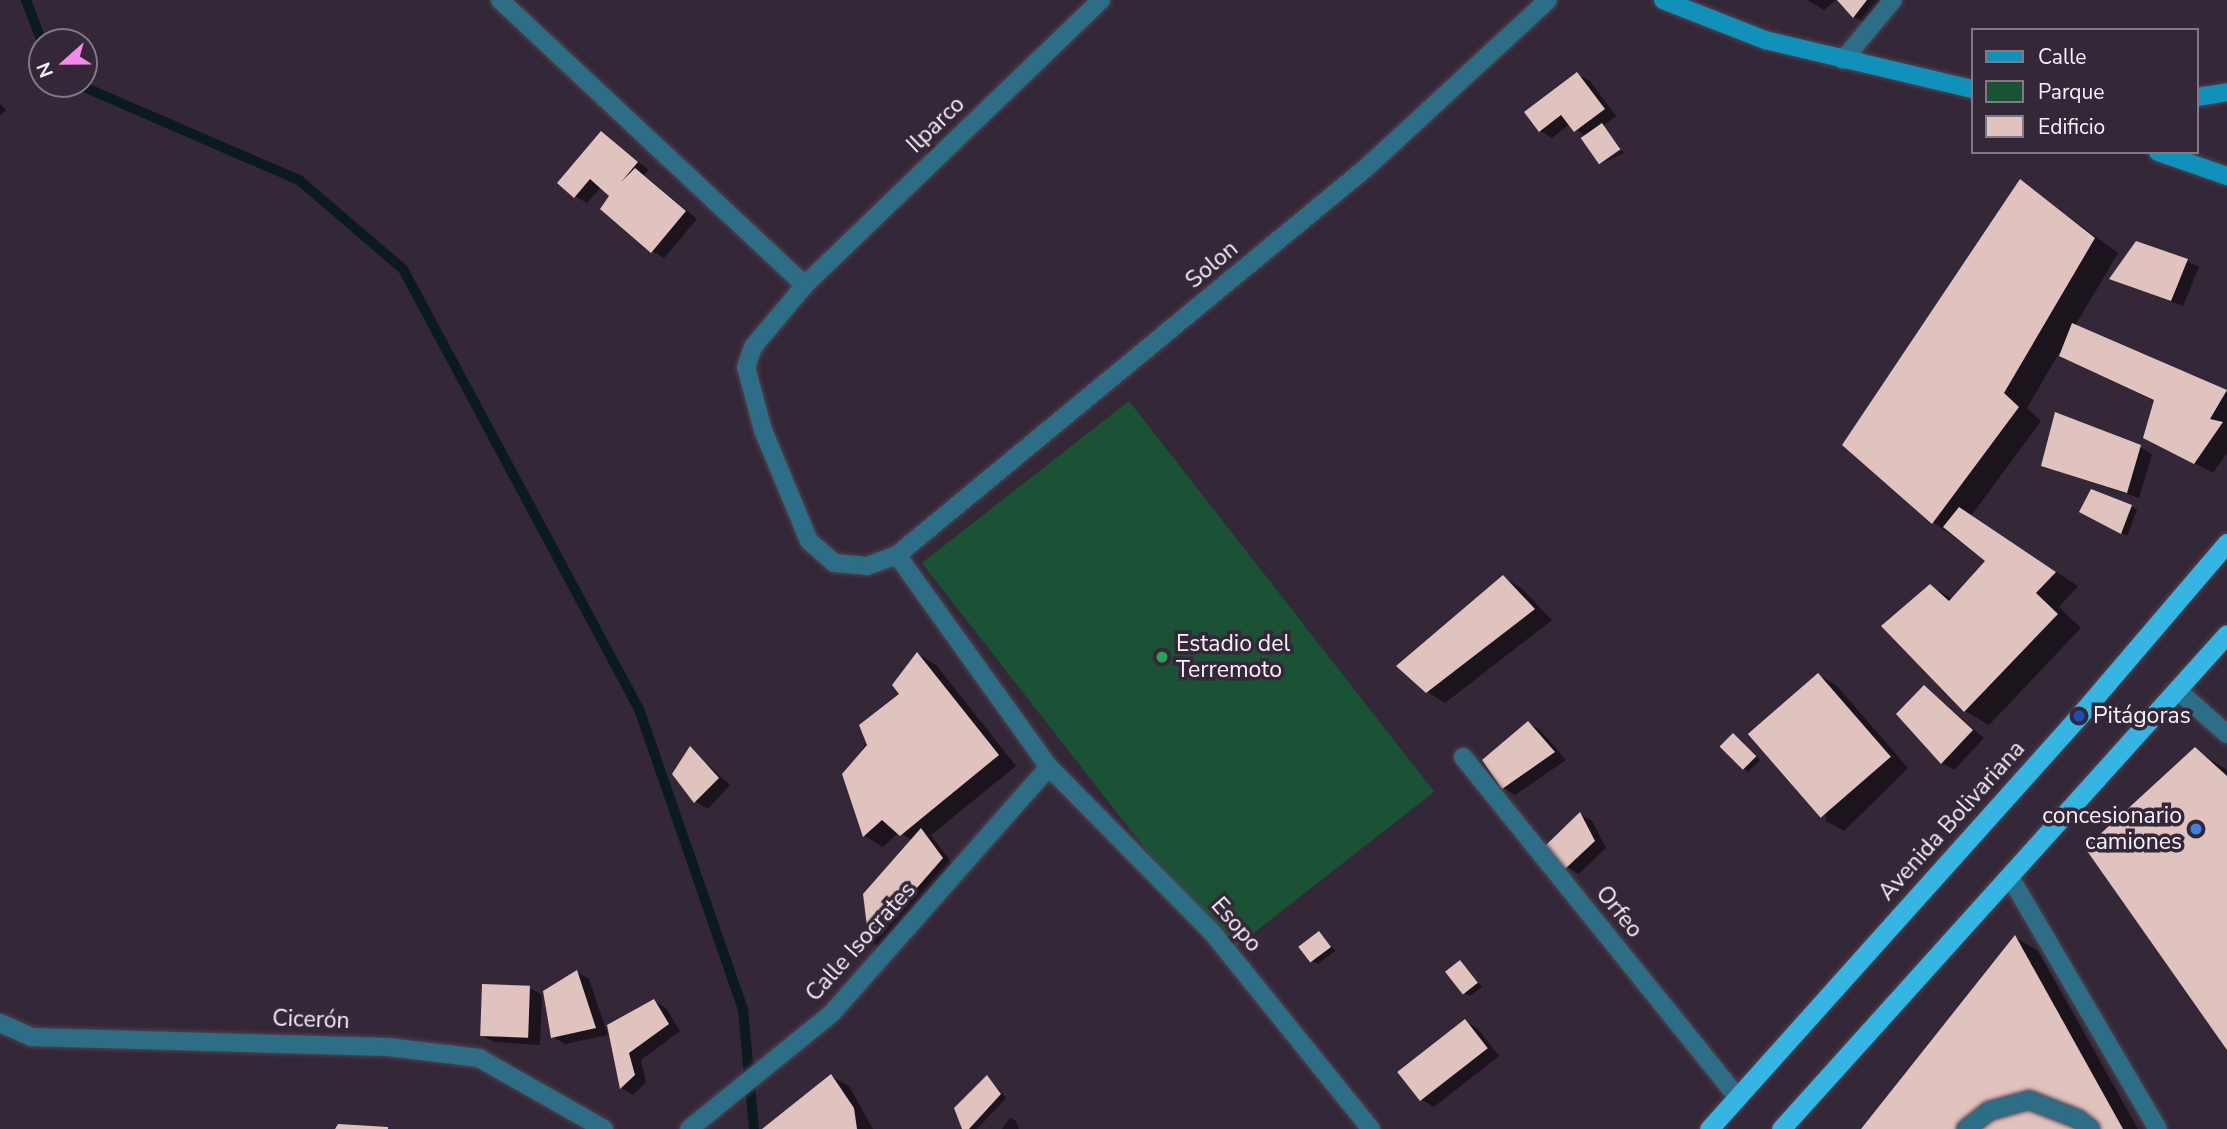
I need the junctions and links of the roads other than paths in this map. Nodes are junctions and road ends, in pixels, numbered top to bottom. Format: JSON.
{"nodes":[{"id":1,"x":500,"y":0,"type":"edge"},
{"id":2,"x":1101,"y":0,"type":"edge"},
{"id":3,"x":1548,"y":0,"type":"edge"},
{"id":4,"x":1663,"y":0,"type":"edge"},
{"id":5,"x":1893,"y":0,"type":"edge"},
{"id":6,"x":1843,"y":60,"type":"junction"},
{"id":7,"x":1972,"y":89,"type":"edge"},
{"id":8,"x":2227,"y":92,"type":"edge"},
{"id":9,"x":2199,"y":97,"type":"edge"},
{"id":10,"x":2164,"y":154,"type":"edge"},
{"id":11,"x":2227,"y":176,"type":"edge"},
{"id":12,"x":805,"y":285,"type":"junction"},
{"id":13,"x":2227,"y":543,"type":"edge"},
{"id":14,"x":897,"y":555,"type":"junction"},
{"id":15,"x":2227,"y":634,"type":"edge"},
{"id":16,"x":2177,"y":690,"type":"junction"},
{"id":17,"x":2227,"y":734,"type":"edge"},
{"id":18,"x":1463,"y":757,"type":"dead end"},
{"id":19,"x":1049,"y":767,"type":"junction"},
{"id":20,"x":2010,"y":877,"type":"junction"},
{"id":21,"x":0,"y":1023,"type":"edge"},
{"id":22,"x":1737,"y":1096,"type":"junction"},
{"id":23,"x":604,"y":1129,"type":"edge"},
{"id":24,"x":689,"y":1129,"type":"edge"},
{"id":25,"x":1371,"y":1129,"type":"edge"},
{"id":26,"x":1709,"y":1129,"type":"edge"},
{"id":27,"x":1781,"y":1129,"type":"edge"},
{"id":28,"x":1966,"y":1129,"type":"edge"},
{"id":29,"x":2091,"y":1129,"type":"edge"},
{"id":30,"x":2158,"y":1129,"type":"edge"}],
"edges":[{"from":1,"to":12,"type":"street"},
{"from":2,"to":12,"type":"street","name":"Ilparco"},
{"from":3,"to":14,"type":"street","name":"Solon"},
{"from":4,"to":6,"type":"main road"},
{"from":5,"to":6,"type":"street"},
{"from":6,"to":7,"type":"main road"},
{"from":8,"to":9,"type":"main road"},
{"from":10,"to":11,"type":"main road"},
{"from":12,"to":14,"type":"street","name":"Ilparco"},
{"from":13,"to":22,"type":"highway","name":"Avenida Bolivariana"},
{"from":14,"to":19,"type":"street","name":"Esopo"},
{"from":15,"to":16,"type":"highway"},
{"from":16,"to":17,"type":"street"},
{"from":16,"to":20,"type":"highway"},
{"from":18,"to":22,"type":"street","name":"Orfeo"},
{"from":19,"to":24,"type":"street","name":"Calle Isocrates"},
{"from":19,"to":25,"type":"street","name":"Esopo"},
{"from":20,"to":27,"type":"highway"},
{"from":20,"to":30,"type":"street"},
{"from":21,"to":23,"type":"street","name":"Cicerón"},
{"from":22,"to":26,"type":"highway","name":"Avenida Bolivariana"},
{"from":28,"to":29,"type":"street"}]}
